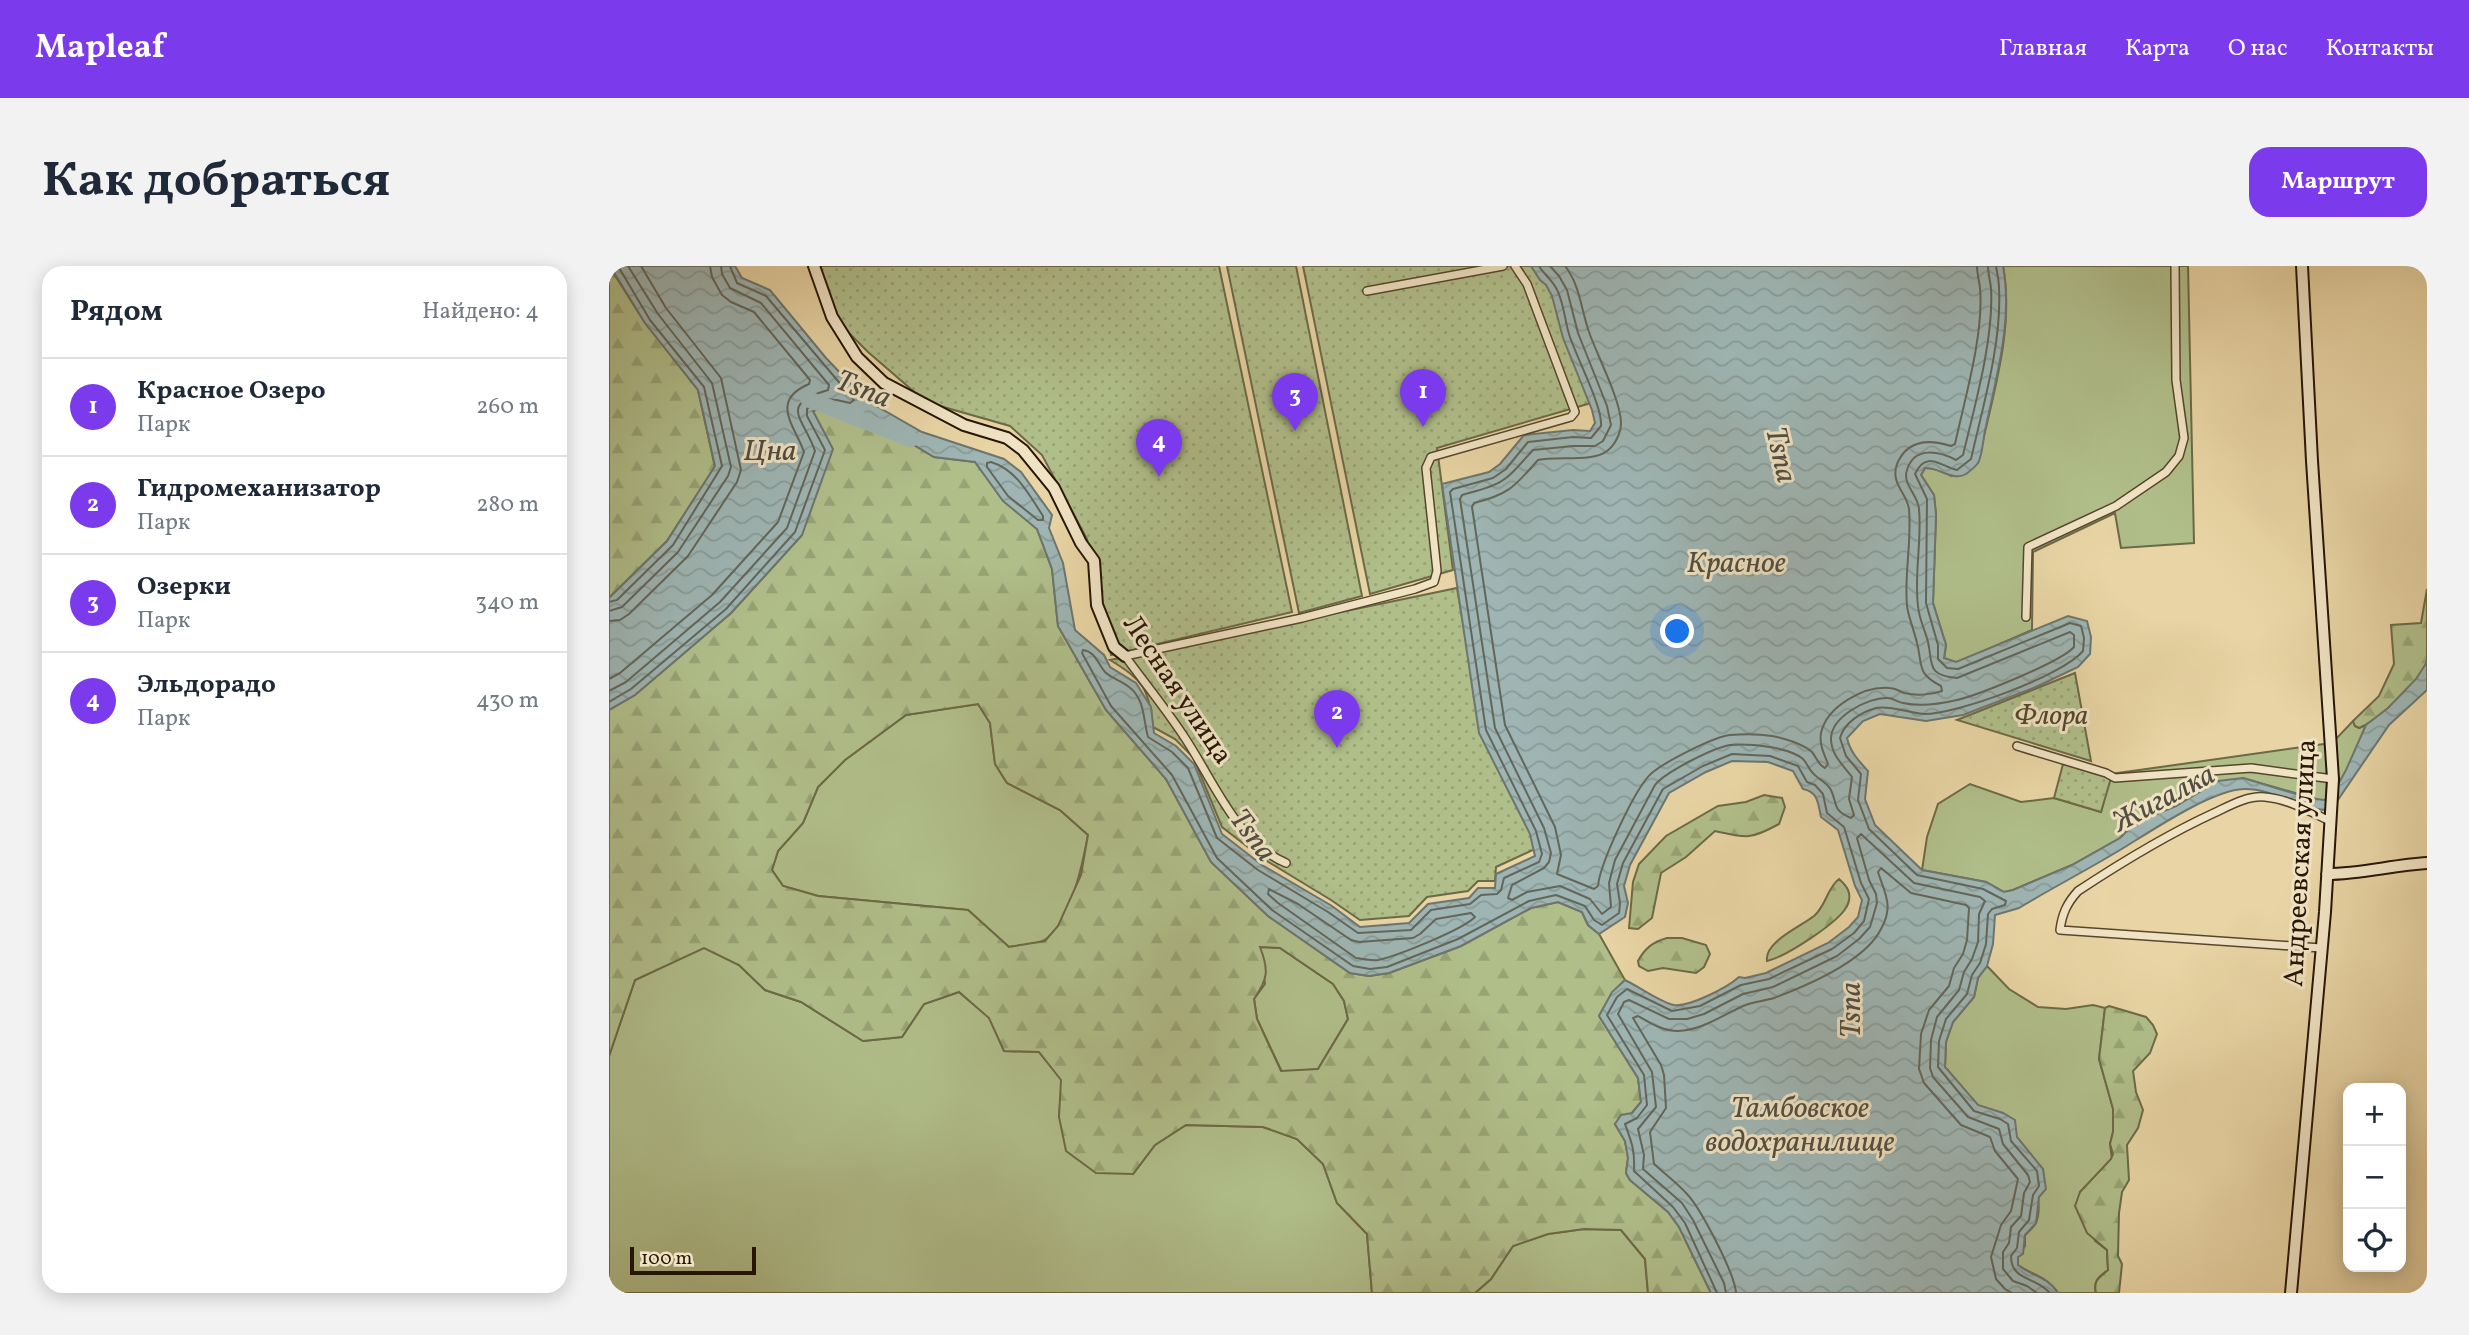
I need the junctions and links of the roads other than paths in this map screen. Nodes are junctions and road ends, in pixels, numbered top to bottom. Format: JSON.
{"nodes":[{"id":1,"x":814,"y":266,"type":"edge"},
{"id":2,"x":1503,"y":266,"type":"edge"},
{"id":3,"x":1515,"y":266,"type":"edge"},
{"id":4,"x":2175,"y":266,"type":"edge"},
{"id":5,"x":2302,"y":266,"type":"edge"},
{"id":6,"x":1367,"y":291,"type":"dead end"},
{"id":7,"x":2026,"y":617,"type":"dead end"},
{"id":8,"x":1125,"y":656,"type":"junction"},
{"id":9,"x":2017,"y":746,"type":"dead end"},
{"id":10,"x":2333,"y":785,"type":"junction"},
{"id":11,"x":2330,"y":817,"type":"junction"},
{"id":12,"x":1286,"y":863,"type":"dead end"},
{"id":13,"x":2427,"y":863,"type":"edge"},
{"id":14,"x":2327,"y":874,"type":"junction"},
{"id":15,"x":2321,"y":948,"type":"junction"},
{"id":16,"x":2291,"y":1293,"type":"edge"}],
"edges":[{"from":1,"to":8,"type":"street","name":"Лесная улица"},
{"from":2,"to":6,"type":"street"},
{"from":3,"to":8,"type":"street"},
{"from":4,"to":7,"type":"street"},
{"from":5,"to":10,"type":"street","name":"Андреевская улица"},
{"from":8,"to":12,"type":"street","name":"Лесная улица"},
{"from":9,"to":10,"type":"street"},
{"from":10,"to":11,"type":"street","name":"Андреевская улица"},
{"from":11,"to":14,"type":"street","name":"Андреевская улица"},
{"from":11,"to":15,"type":"street"},
{"from":13,"to":14,"type":"street"},
{"from":14,"to":15,"type":"street","name":"Андреевская улица"},
{"from":15,"to":16,"type":"street","name":"Андреевская улица"}]}
